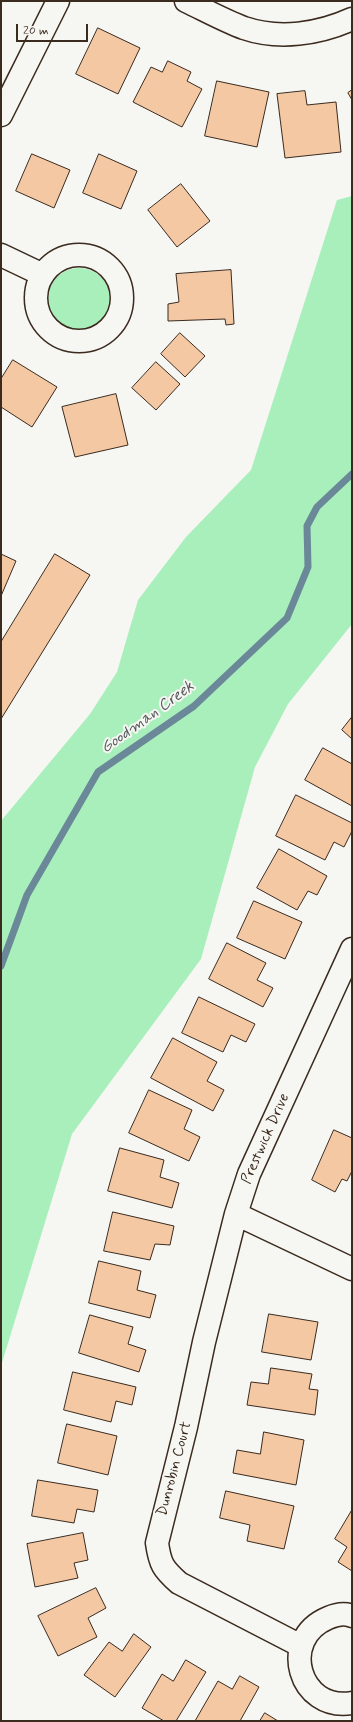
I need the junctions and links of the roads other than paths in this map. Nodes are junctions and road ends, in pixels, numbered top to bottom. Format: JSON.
{"nodes":[{"id":1,"x":58,"y":1,"type":"edge"},
{"id":2,"x":186,"y":1,"type":"edge"},
{"id":3,"x":352,"y":19,"type":"edge"},
{"id":4,"x":1,"y":115,"type":"edge"},
{"id":5,"x":1,"y":255,"type":"edge"},
{"id":6,"x":43,"y":276,"type":"dead end"},
{"id":7,"x":352,"y":949,"type":"edge"},
{"id":8,"x":236,"y":1214,"type":"junction"},
{"id":9,"x":352,"y":1269,"type":"edge"},
{"id":10,"x":352,"y":1616,"type":"edge"},
{"id":11,"x":301,"y":1646,"type":"junction"},
{"id":12,"x":352,"y":1703,"type":"edge"}],
"edges":[{"from":1,"to":4,"type":"street"},
{"from":2,"to":3,"type":"street"},
{"from":5,"to":6,"type":"street"},
{"from":7,"to":8,"type":"street","name":"Prestwick Drive"},
{"from":8,"to":9,"type":"street"},
{"from":8,"to":11,"type":"street","name":"Dunrobin Court"},
{"from":10,"to":11,"type":"street"},
{"from":11,"to":12,"type":"street"}]}
